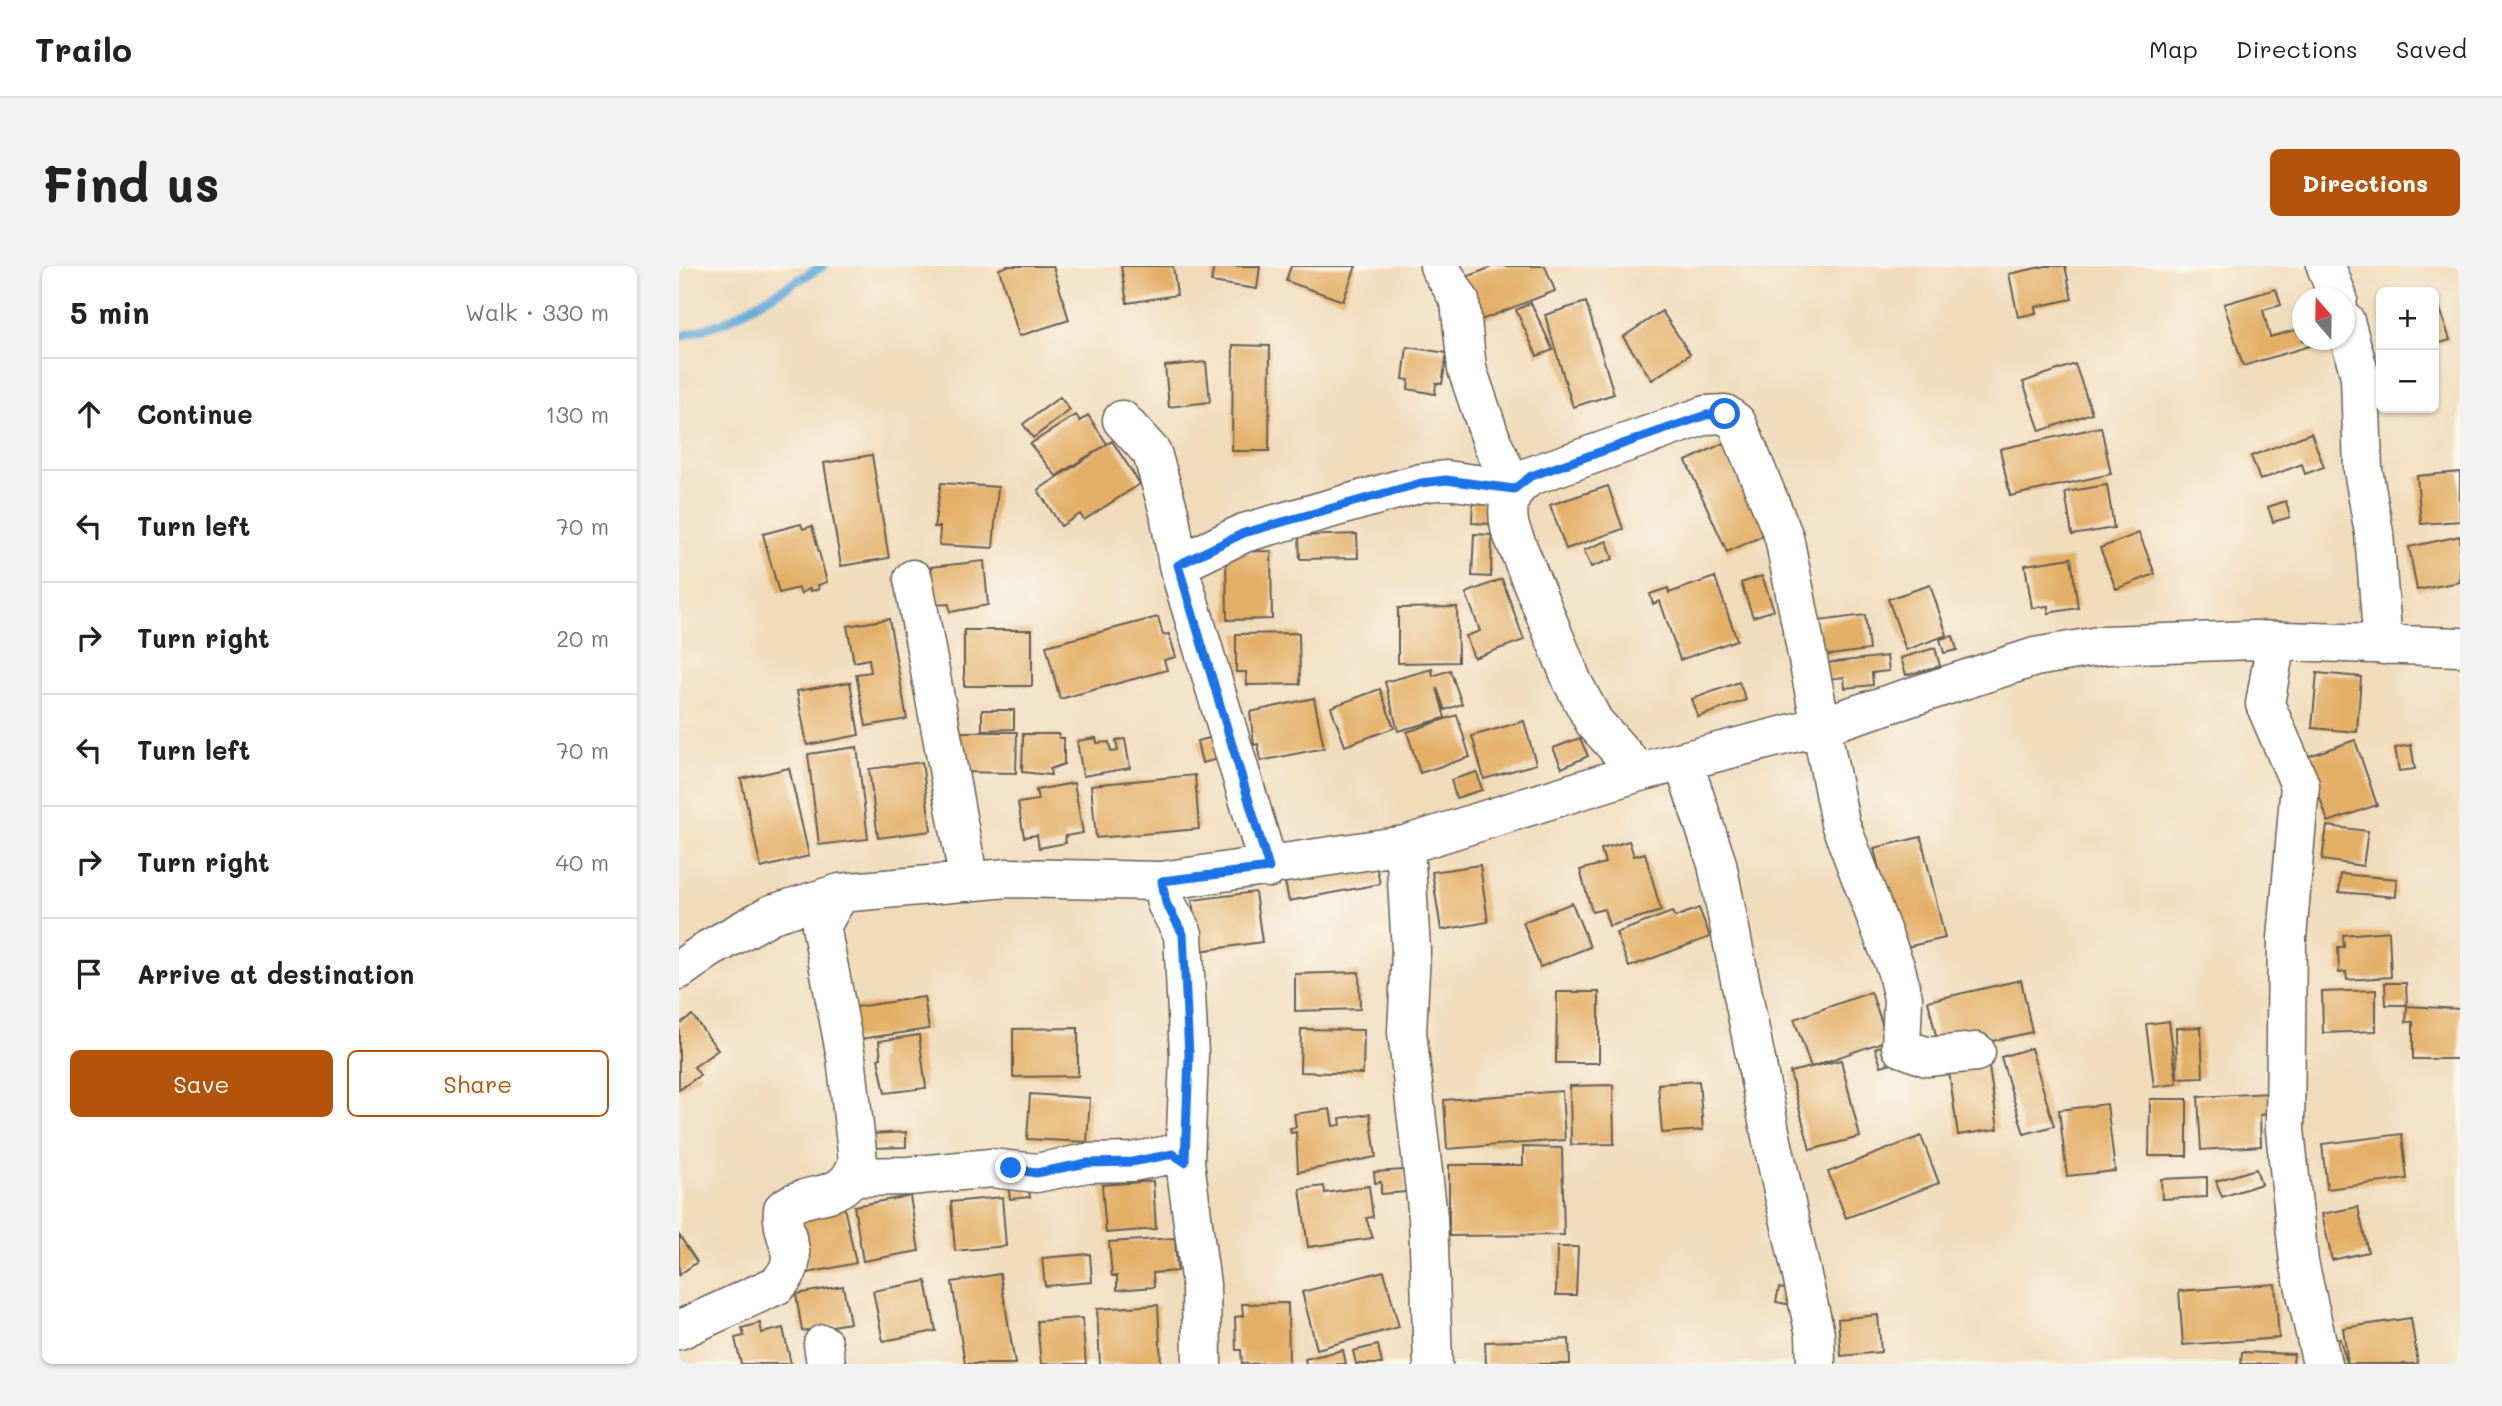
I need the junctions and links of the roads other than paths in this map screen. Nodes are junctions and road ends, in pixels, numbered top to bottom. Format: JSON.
{"nodes":[{"id":1,"x":1439,"y":266,"type":"edge"},
{"id":2,"x":2326,"y":266,"type":"edge"},
{"id":3,"x":2334,"y":287,"type":"edge"},
{"id":4,"x":2352,"y":350,"type":"edge"},
{"id":5,"x":1122,"y":420,"type":"dead end"},
{"id":6,"x":1514,"y":489,"type":"junction"},
{"id":7,"x":1178,"y":565,"type":"junction"},
{"id":8,"x":913,"y":579,"type":"dead end"},
{"id":9,"x":2276,"y":641,"type":"junction"},
{"id":10,"x":2383,"y":645,"type":"junction"},
{"id":11,"x":2460,"y":647,"type":"edge"},
{"id":12,"x":1821,"y":726,"type":"junction"},
{"id":13,"x":1683,"y":761,"type":"junction"},
{"id":14,"x":1639,"y":772,"type":"junction"},
{"id":15,"x":1405,"y":845,"type":"junction"},
{"id":16,"x":1269,"y":868,"type":"junction"},
{"id":17,"x":1162,"y":881,"type":"junction"},
{"id":18,"x":969,"y":882,"type":"junction"},
{"id":19,"x":840,"y":893,"type":"junction"},
{"id":20,"x":679,"y":970,"type":"edge"},
{"id":21,"x":1976,"y":1052,"type":"dead end"},
{"id":22,"x":1185,"y":1162,"type":"junction"},
{"id":23,"x":853,"y":1177,"type":"junction"},
{"id":24,"x":679,"y":1330,"type":"edge"},
{"id":25,"x":1202,"y":1364,"type":"edge"},
{"id":26,"x":1433,"y":1364,"type":"edge"},
{"id":27,"x":1816,"y":1364,"type":"edge"},
{"id":28,"x":2322,"y":1364,"type":"edge"}],
"edges":[{"from":1,"to":6,"type":"street"},
{"from":2,"to":3,"type":"street"},
{"from":4,"to":10,"type":"street"},
{"from":5,"to":7,"type":"street"},
{"from":6,"to":7,"type":"street"},
{"from":6,"to":12,"type":"street"},
{"from":6,"to":14,"type":"street"},
{"from":7,"to":16,"type":"street"},
{"from":8,"to":18,"type":"street"},
{"from":9,"to":10,"type":"street"},
{"from":9,"to":12,"type":"street"},
{"from":9,"to":28,"type":"street"},
{"from":10,"to":11,"type":"street"},
{"from":12,"to":13,"type":"street"},
{"from":12,"to":21,"type":"street"},
{"from":13,"to":14,"type":"street"},
{"from":13,"to":27,"type":"street"},
{"from":14,"to":15,"type":"street"},
{"from":15,"to":16,"type":"street"},
{"from":15,"to":26,"type":"street"},
{"from":16,"to":17,"type":"street"},
{"from":17,"to":18,"type":"street"},
{"from":17,"to":22,"type":"street"},
{"from":18,"to":19,"type":"street"},
{"from":19,"to":20,"type":"street"},
{"from":19,"to":23,"type":"street"},
{"from":22,"to":23,"type":"street"},
{"from":22,"to":25,"type":"street"},
{"from":23,"to":24,"type":"street"}]}
